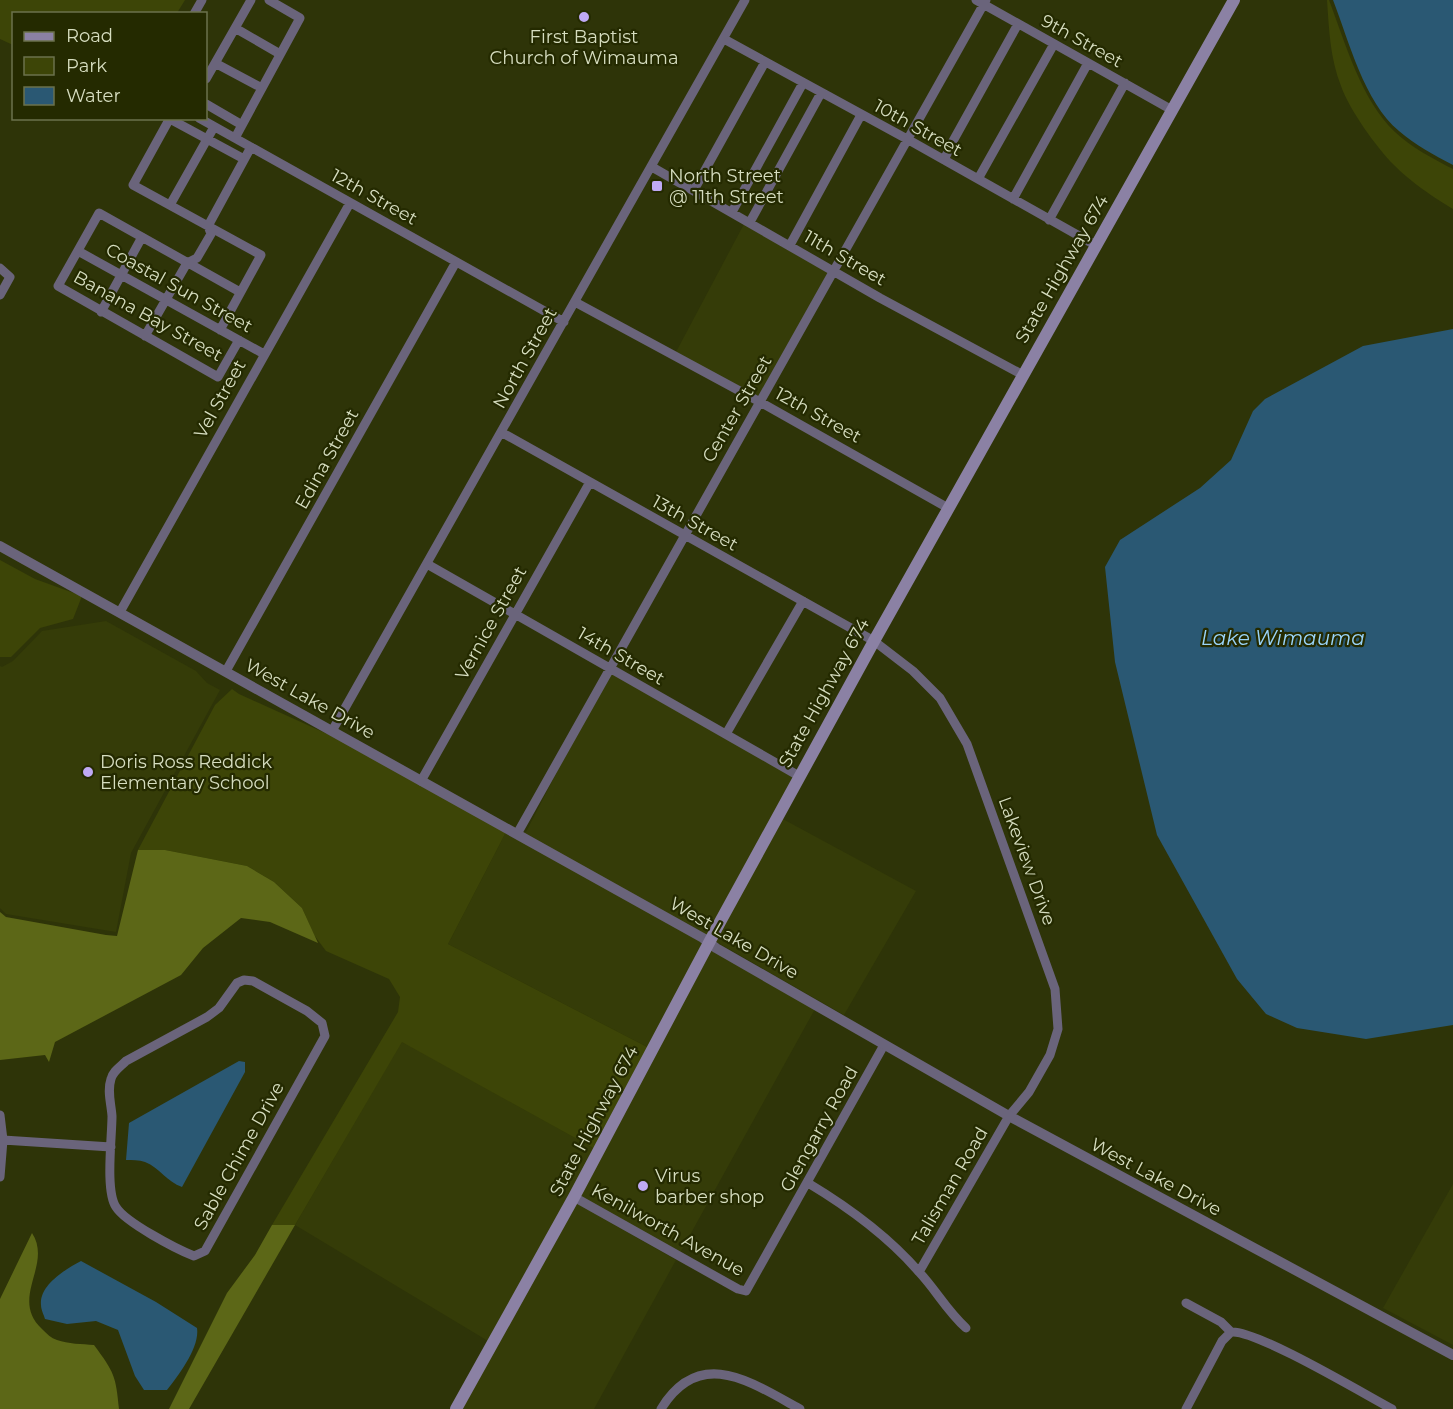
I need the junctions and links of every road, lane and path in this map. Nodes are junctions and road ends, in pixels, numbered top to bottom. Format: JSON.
{"nodes":[{"id":1,"x":251,"y":0,"type":"edge"},
{"id":2,"x":269,"y":0,"type":"edge"},
{"id":3,"x":745,"y":0,"type":"edge"},
{"id":4,"x":1234,"y":0,"type":"edge"},
{"id":5,"x":982,"y":1,"type":"edge"},
{"id":6,"x":1018,"y":24,"type":"junction"},
{"id":7,"x":235,"y":28,"type":"junction"},
{"id":8,"x":724,"y":39,"type":"junction"},
{"id":9,"x":1054,"y":44,"type":"junction"},
{"id":10,"x":280,"y":54,"type":"junction"},
{"id":11,"x":765,"y":62,"type":"junction"},
{"id":12,"x":215,"y":63,"type":"junction"},
{"id":13,"x":1088,"y":63,"type":"junction"},
{"id":14,"x":207,"y":78,"type":"edge"},
{"id":15,"x":803,"y":83,"type":"junction"},
{"id":16,"x":1125,"y":84,"type":"junction"},
{"id":17,"x":262,"y":88,"type":"junction"},
{"id":18,"x":821,"y":93,"type":"junction"},
{"id":19,"x":207,"y":105,"type":"edge"},
{"id":20,"x":1172,"y":110,"type":"junction"},
{"id":21,"x":861,"y":116,"type":"junction"},
{"id":22,"x":169,"y":120,"type":"edge"},
{"id":23,"x":172,"y":120,"type":"edge"},
{"id":24,"x":203,"y":120,"type":"edge"},
{"id":25,"x":242,"y":125,"type":"junction"},
{"id":26,"x":214,"y":127,"type":"junction"},
{"id":27,"x":235,"y":138,"type":"junction"},
{"id":28,"x":207,"y":139,"type":"junction"},
{"id":29,"x":907,"y":139,"type":"junction"},
{"id":30,"x":250,"y":147,"type":"junction"},
{"id":31,"x":244,"y":159,"type":"junction"},
{"id":32,"x":944,"y":160,"type":"junction"},
{"id":33,"x":652,"y":166,"type":"junction"},
{"id":34,"x":978,"y":179,"type":"junction"},
{"id":35,"x":694,"y":190,"type":"junction"},
{"id":36,"x":1013,"y":199,"type":"junction"},
{"id":37,"x":350,"y":203,"type":"junction"},
{"id":38,"x":170,"y":205,"type":"junction"},
{"id":39,"x":732,"y":212,"type":"junction"},
{"id":40,"x":1049,"y":220,"type":"junction"},
{"id":41,"x":750,"y":222,"type":"junction"},
{"id":42,"x":208,"y":226,"type":"junction"},
{"id":43,"x":142,"y":237,"type":"junction"},
{"id":44,"x":790,"y":245,"type":"junction"},
{"id":45,"x":1097,"y":246,"type":"junction"},
{"id":46,"x":78,"y":250,"type":"junction"},
{"id":47,"x":456,"y":262,"type":"junction"},
{"id":48,"x":187,"y":263,"type":"junction"},
{"id":49,"x":0,"y":268,"type":"edge"},
{"id":50,"x":834,"y":272,"type":"junction"},
{"id":51,"x":121,"y":274,"type":"junction"},
{"id":52,"x":240,"y":292,"type":"junction"},
{"id":53,"x":0,"y":295,"type":"edge"},
{"id":54,"x":166,"y":300,"type":"junction"},
{"id":55,"x":575,"y":302,"type":"junction"},
{"id":56,"x":101,"y":312,"type":"junction"},
{"id":57,"x":564,"y":322,"type":"junction"},
{"id":58,"x":220,"y":330,"type":"junction"},
{"id":59,"x":145,"y":336,"type":"junction"},
{"id":60,"x":239,"y":340,"type":"junction"},
{"id":61,"x":264,"y":354,"type":"junction"},
{"id":62,"x":1023,"y":375,"type":"junction"},
{"id":63,"x":760,"y":402,"type":"junction"},
{"id":64,"x":501,"y":432,"type":"junction"},
{"id":65,"x":590,"y":482,"type":"junction"},
{"id":66,"x":948,"y":508,"type":"junction"},
{"id":67,"x":684,"y":536,"type":"junction"},
{"id":68,"x":0,"y":546,"type":"edge"},
{"id":69,"x":427,"y":564,"type":"junction"},
{"id":70,"x":803,"y":601,"type":"junction"},
{"id":71,"x":120,"y":612,"type":"junction"},
{"id":72,"x":515,"y":614,"type":"junction"},
{"id":73,"x":874,"y":641,"type":"junction"},
{"id":74,"x":609,"y":668,"type":"junction"},
{"id":75,"x":226,"y":671,"type":"junction"},
{"id":76,"x":333,"y":731,"type":"junction"},
{"id":77,"x":726,"y":734,"type":"junction"},
{"id":78,"x":799,"y":776,"type":"junction"},
{"id":79,"x":421,"y":780,"type":"junction"},
{"id":80,"x":517,"y":834,"type":"junction"},
{"id":81,"x":709,"y":943,"type":"junction"},
{"id":82,"x":884,"y":1045,"type":"junction"},
{"id":83,"x":0,"y":1115,"type":"edge"},
{"id":84,"x":1009,"y":1116,"type":"junction"},
{"id":85,"x":3,"y":1140,"type":"junction"},
{"id":86,"x":111,"y":1147,"type":"junction"},
{"id":87,"x":0,"y":1177,"type":"edge"},
{"id":88,"x":807,"y":1183,"type":"junction"},
{"id":89,"x":574,"y":1197,"type":"junction"},
{"id":90,"x":919,"y":1272,"type":"junction"},
{"id":91,"x":746,"y":1291,"type":"joint"},
{"id":92,"x":1186,"y":1303,"type":"dead end"},
{"id":93,"x":966,"y":1328,"type":"dead end"},
{"id":94,"x":1231,"y":1332,"type":"junction"},
{"id":95,"x":1453,"y":1354,"type":"edge"},
{"id":96,"x":697,"y":1365,"type":"dead end"},
{"id":97,"x":701,"y":1376,"type":"junction"},
{"id":98,"x":456,"y":1409,"type":"edge"},
{"id":99,"x":661,"y":1409,"type":"edge"},
{"id":100,"x":800,"y":1409,"type":"edge"},
{"id":101,"x":1186,"y":1409,"type":"edge"},
{"id":102,"x":1392,"y":1409,"type":"edge"}],
"edges":[{"from":1,"to":7,"type":"street"},
{"from":2,"to":10,"type":"street"},
{"from":3,"to":8,"type":"street","name":"North Street"},
{"from":4,"to":20,"type":"main road","name":"State Highway 674"},
{"from":5,"to":6,"type":"street","name":"9th Street"},
{"from":5,"to":29,"type":"street","name":"Center Street"},
{"from":6,"to":9,"type":"street","name":"9th Street"},
{"from":6,"to":32,"type":"street"},
{"from":7,"to":10,"type":"street"},
{"from":7,"to":12,"type":"street"},
{"from":8,"to":11,"type":"street","name":"10th Street"},
{"from":8,"to":33,"type":"street","name":"North Street"},
{"from":9,"to":13,"type":"street","name":"9th Street"},
{"from":9,"to":34,"type":"street"},
{"from":10,"to":17,"type":"street"},
{"from":11,"to":15,"type":"street","name":"10th Street"},
{"from":11,"to":35,"type":"street"},
{"from":12,"to":14,"type":"street"},
{"from":12,"to":17,"type":"street"},
{"from":13,"to":16,"type":"street","name":"9th Street"},
{"from":13,"to":36,"type":"street"},
{"from":15,"to":18,"type":"street","name":"10th Street"},
{"from":15,"to":39,"type":"street"},
{"from":16,"to":20,"type":"street","name":"9th Street"},
{"from":16,"to":40,"type":"street"},
{"from":17,"to":25,"type":"street"},
{"from":18,"to":21,"type":"street","name":"10th Street"},
{"from":18,"to":41,"type":"street"},
{"from":19,"to":25,"type":"street"},
{"from":20,"to":45,"type":"main road","name":"State Highway 674"},
{"from":21,"to":29,"type":"street","name":"10th Street"},
{"from":21,"to":44,"type":"street"},
{"from":22,"to":38,"type":"street"},
{"from":23,"to":28,"type":"street"},
{"from":24,"to":26,"type":"street","name":"12th Street"},
{"from":25,"to":27,"type":"street"},
{"from":26,"to":27,"type":"street","name":"12th Street"},
{"from":26,"to":28,"type":"street"},
{"from":27,"to":30,"type":"street","name":"12th Street"},
{"from":28,"to":31,"type":"street"},
{"from":28,"to":38,"type":"street"},
{"from":29,"to":32,"type":"street","name":"10th Street"},
{"from":29,"to":50,"type":"street","name":"Center Street"},
{"from":30,"to":31,"type":"street"},
{"from":30,"to":37,"type":"street","name":"12th Street"},
{"from":31,"to":42,"type":"street"},
{"from":32,"to":34,"type":"street","name":"10th Street"},
{"from":33,"to":35,"type":"street","name":"11th Street"},
{"from":33,"to":55,"type":"street","name":"North Street"},
{"from":34,"to":36,"type":"street","name":"10th Street"},
{"from":35,"to":39,"type":"street","name":"11th Street"},
{"from":36,"to":40,"type":"street","name":"10th Street"},
{"from":37,"to":47,"type":"street","name":"12th Street"},
{"from":37,"to":61,"type":"street","name":"Vel Street"},
{"from":38,"to":42,"type":"street"},
{"from":39,"to":41,"type":"street","name":"11th Street"},
{"from":40,"to":45,"type":"street","name":"10th Street"},
{"from":41,"to":44,"type":"street","name":"11th Street"},
{"from":42,"to":48,"type":"street"},
{"from":42,"to":52,"type":"street"},
{"from":43,"to":46,"type":"street"},
{"from":43,"to":48,"type":"street"},
{"from":43,"to":51,"type":"street"},
{"from":44,"to":50,"type":"street","name":"11th Street"},
{"from":45,"to":62,"type":"main road","name":"State Highway 674"},
{"from":46,"to":51,"type":"street","name":"Coastal Sun Street"},
{"from":46,"to":56,"type":"street","name":"Banana Bay Street"},
{"from":47,"to":57,"type":"street","name":"12th Street"},
{"from":47,"to":75,"type":"street","name":"Edina Street"},
{"from":48,"to":52,"type":"street"},
{"from":48,"to":54,"type":"street"},
{"from":49,"to":53,"type":"street"},
{"from":50,"to":62,"type":"street","name":"11th Street"},
{"from":50,"to":63,"type":"street","name":"Center Street"},
{"from":51,"to":54,"type":"street","name":"Coastal Sun Street"},
{"from":51,"to":56,"type":"street"},
{"from":52,"to":58,"type":"street"},
{"from":54,"to":58,"type":"street","name":"Coastal Sun Street"},
{"from":54,"to":59,"type":"street"},
{"from":55,"to":57,"type":"street","name":"North Street"},
{"from":55,"to":63,"type":"street","name":"12th Street"},
{"from":56,"to":59,"type":"street","name":"Banana Bay Street"},
{"from":57,"to":64,"type":"street","name":"North Street"},
{"from":58,"to":60,"type":"street","name":"Coastal Sun Street"},
{"from":59,"to":60,"type":"street","name":"Banana Bay Street"},
{"from":60,"to":61,"type":"street","name":"Coastal Sun Street"},
{"from":61,"to":71,"type":"street","name":"Vel Street"},
{"from":62,"to":66,"type":"main road","name":"State Highway 674"},
{"from":63,"to":66,"type":"street","name":"12th Street"},
{"from":63,"to":67,"type":"street","name":"Center Street"},
{"from":64,"to":65,"type":"street","name":"13th Street"},
{"from":64,"to":69,"type":"street","name":"North Street"},
{"from":65,"to":67,"type":"street","name":"13th Street"},
{"from":65,"to":72,"type":"street","name":"Vernice Street"},
{"from":66,"to":73,"type":"main road","name":"State Highway 674"},
{"from":67,"to":70,"type":"street","name":"13th Street"},
{"from":67,"to":74,"type":"street","name":"Center Street"},
{"from":68,"to":71,"type":"street","name":"West Lake Drive"},
{"from":69,"to":72,"type":"street","name":"14th Street"},
{"from":69,"to":76,"type":"street","name":"North Street"},
{"from":70,"to":73,"type":"street","name":"13th Street"},
{"from":70,"to":77,"type":"street"},
{"from":71,"to":75,"type":"street","name":"West Lake Drive"},
{"from":72,"to":74,"type":"street","name":"14th Street"},
{"from":72,"to":79,"type":"street","name":"Vernice Street"},
{"from":73,"to":78,"type":"main road","name":"State Highway 674"},
{"from":73,"to":84,"type":"street","name":"Lakeview Drive"},
{"from":74,"to":77,"type":"street","name":"14th Street"},
{"from":74,"to":80,"type":"street","name":"Center Street"},
{"from":75,"to":76,"type":"street","name":"West Lake Drive"},
{"from":76,"to":79,"type":"street","name":"West Lake Drive"},
{"from":77,"to":78,"type":"street","name":"14th Street"},
{"from":78,"to":81,"type":"main road","name":"State Highway 674"},
{"from":79,"to":80,"type":"street","name":"West Lake Drive"},
{"from":80,"to":81,"type":"street","name":"West Lake Drive"},
{"from":81,"to":82,"type":"street","name":"West Lake Drive"},
{"from":81,"to":89,"type":"main road","name":"State Highway 674"},
{"from":82,"to":84,"type":"street","name":"West Lake Drive"},
{"from":82,"to":88,"type":"street","name":"Glengarry Road"},
{"from":83,"to":85,"type":"street"},
{"from":84,"to":90,"type":"street","name":"Talisman Road"},
{"from":84,"to":95,"type":"street","name":"West Lake Drive"},
{"from":85,"to":86,"type":"street"},
{"from":85,"to":87,"type":"street"},
{"from":86,"to":86,"type":"street","name":"Sable Chime Drive"},
{"from":88,"to":90,"type":"street"},
{"from":88,"to":91,"type":"street","name":"Glengarry Road"},
{"from":89,"to":91,"type":"street","name":"Kenilworth Avenue"},
{"from":89,"to":98,"type":"main road","name":"State Highway 674"},
{"from":90,"to":93,"type":"street"},
{"from":92,"to":94,"type":"street"},
{"from":94,"to":101,"type":"street"},
{"from":94,"to":102,"type":"street"},
{"from":96,"to":97,"type":"street"},
{"from":97,"to":99,"type":"street"},
{"from":97,"to":100,"type":"street"}]}
